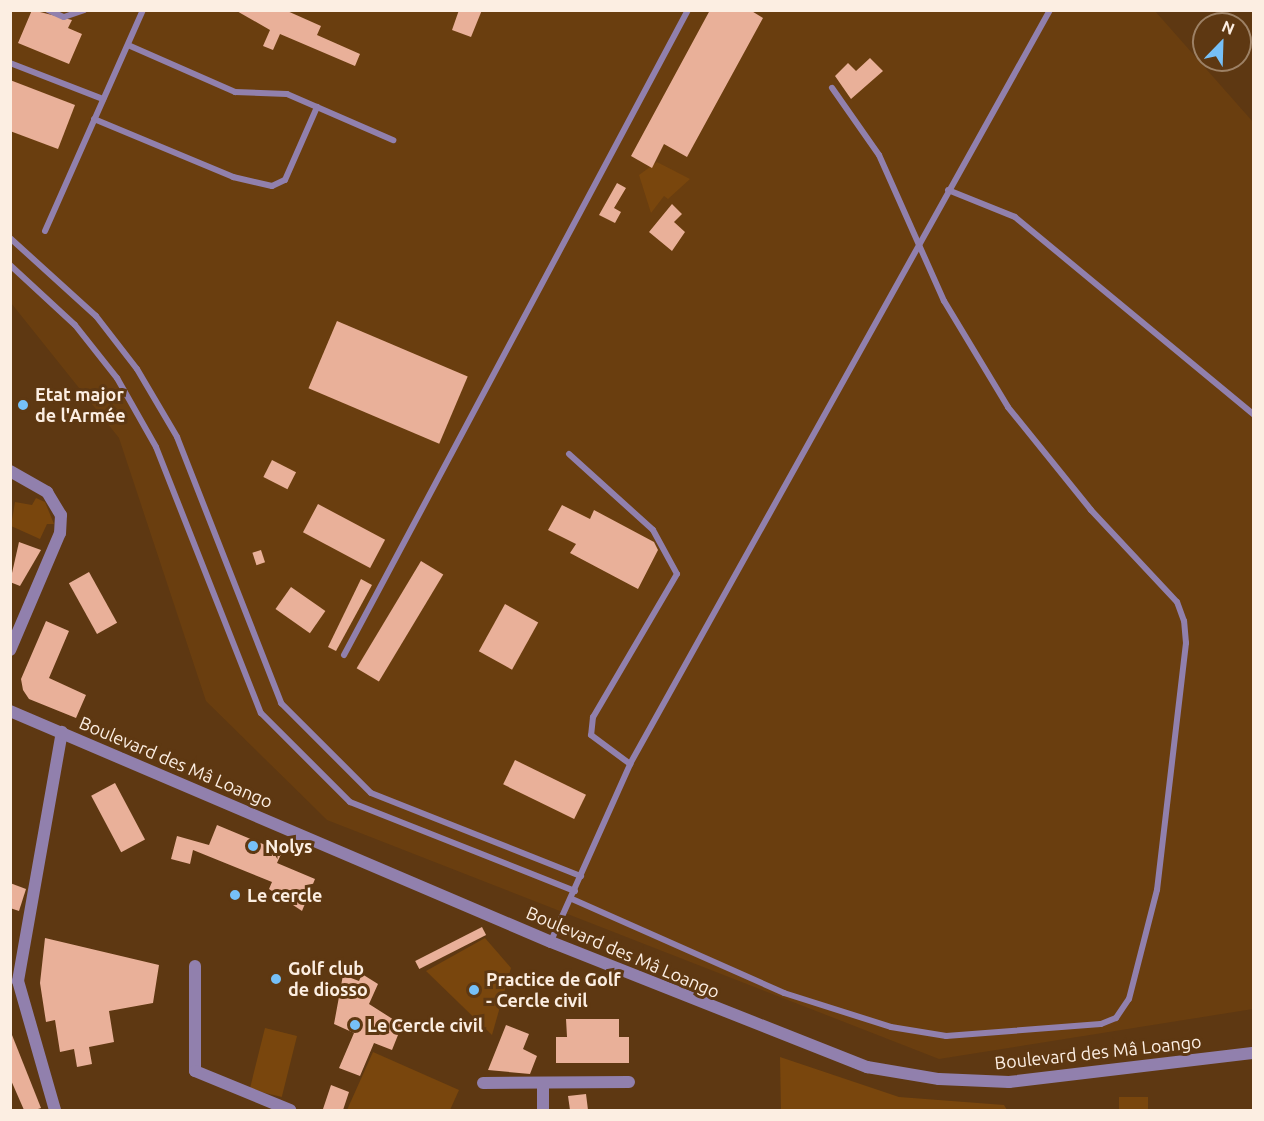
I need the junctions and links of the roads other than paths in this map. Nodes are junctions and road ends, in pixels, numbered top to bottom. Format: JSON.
{"nodes":[{"id":1,"x":48,"y":10,"type":"edge"},
{"id":2,"x":84,"y":10,"type":"edge"},
{"id":3,"x":143,"y":10,"type":"edge"},
{"id":4,"x":688,"y":10,"type":"edge"},
{"id":5,"x":1050,"y":10,"type":"edge"},
{"id":6,"x":128,"y":45,"type":"junction"},
{"id":7,"x":10,"y":63,"type":"edge"},
{"id":8,"x":832,"y":88,"type":"dead end"},
{"id":9,"x":103,"y":99,"type":"junction"},
{"id":10,"x":317,"y":107,"type":"junction"},
{"id":11,"x":94,"y":119,"type":"junction"},
{"id":12,"x":393,"y":140,"type":"dead end"},
{"id":13,"x":948,"y":190,"type":"junction"},
{"id":14,"x":45,"y":231,"type":"dead end"},
{"id":15,"x":10,"y":238,"type":"edge"},
{"id":16,"x":918,"y":243,"type":"junction"},
{"id":17,"x":10,"y":265,"type":"edge"},
{"id":18,"x":1254,"y":415,"type":"edge"},
{"id":19,"x":569,"y":454,"type":"dead end"},
{"id":20,"x":10,"y":471,"type":"edge"},
{"id":21,"x":10,"y":650,"type":"edge"},
{"id":22,"x":345,"y":655,"type":"dead end"},
{"id":23,"x":10,"y":711,"type":"edge"},
{"id":24,"x":62,"y":732,"type":"junction"},
{"id":25,"x":630,"y":764,"type":"junction"},
{"id":26,"x":581,"y":876,"type":"junction"},
{"id":27,"x":575,"y":891,"type":"junction"},
{"id":28,"x":572,"y":899,"type":"junction"},
{"id":29,"x":551,"y":942,"type":"junction"},
{"id":30,"x":195,"y":966,"type":"dead end"},
{"id":31,"x":1254,"y":1053,"type":"edge"},
{"id":32,"x":629,"y":1082,"type":"dead end"},
{"id":33,"x":483,"y":1083,"type":"dead end"},
{"id":34,"x":543,"y":1085,"type":"junction"},
{"id":35,"x":56,"y":1110,"type":"edge"},
{"id":36,"x":290,"y":1110,"type":"edge"},
{"id":37,"x":543,"y":1110,"type":"edge"}],
"edges":[{"from":1,"to":2,"type":"lane"},
{"from":3,"to":6,"type":"lane"},
{"from":4,"to":22,"type":"lane"},
{"from":5,"to":13,"type":"lane"},
{"from":6,"to":9,"type":"lane"},
{"from":6,"to":10,"type":"lane"},
{"from":7,"to":9,"type":"lane"},
{"from":8,"to":16,"type":"lane"},
{"from":9,"to":11,"type":"lane"},
{"from":10,"to":11,"type":"lane"},
{"from":10,"to":12,"type":"lane"},
{"from":11,"to":14,"type":"lane"},
{"from":13,"to":16,"type":"lane"},
{"from":13,"to":18,"type":"lane"},
{"from":15,"to":26,"type":"lane"},
{"from":16,"to":25,"type":"lane"},
{"from":16,"to":28,"type":"lane"},
{"from":17,"to":27,"type":"lane"},
{"from":19,"to":25,"type":"lane"},
{"from":20,"to":21,"type":"street"},
{"from":23,"to":24,"type":"street","name":"Boulevard des Mâ Loango"},
{"from":24,"to":29,"type":"street","name":"Boulevard des Mâ Loango"},
{"from":24,"to":35,"type":"street"},
{"from":25,"to":26,"type":"lane"},
{"from":26,"to":27,"type":"lane"},
{"from":27,"to":28,"type":"lane"},
{"from":28,"to":29,"type":"lane"},
{"from":29,"to":31,"type":"street","name":"Boulevard des Mâ Loango"},
{"from":30,"to":36,"type":"street"},
{"from":32,"to":34,"type":"street"},
{"from":33,"to":34,"type":"street"},
{"from":34,"to":37,"type":"street"}]}
